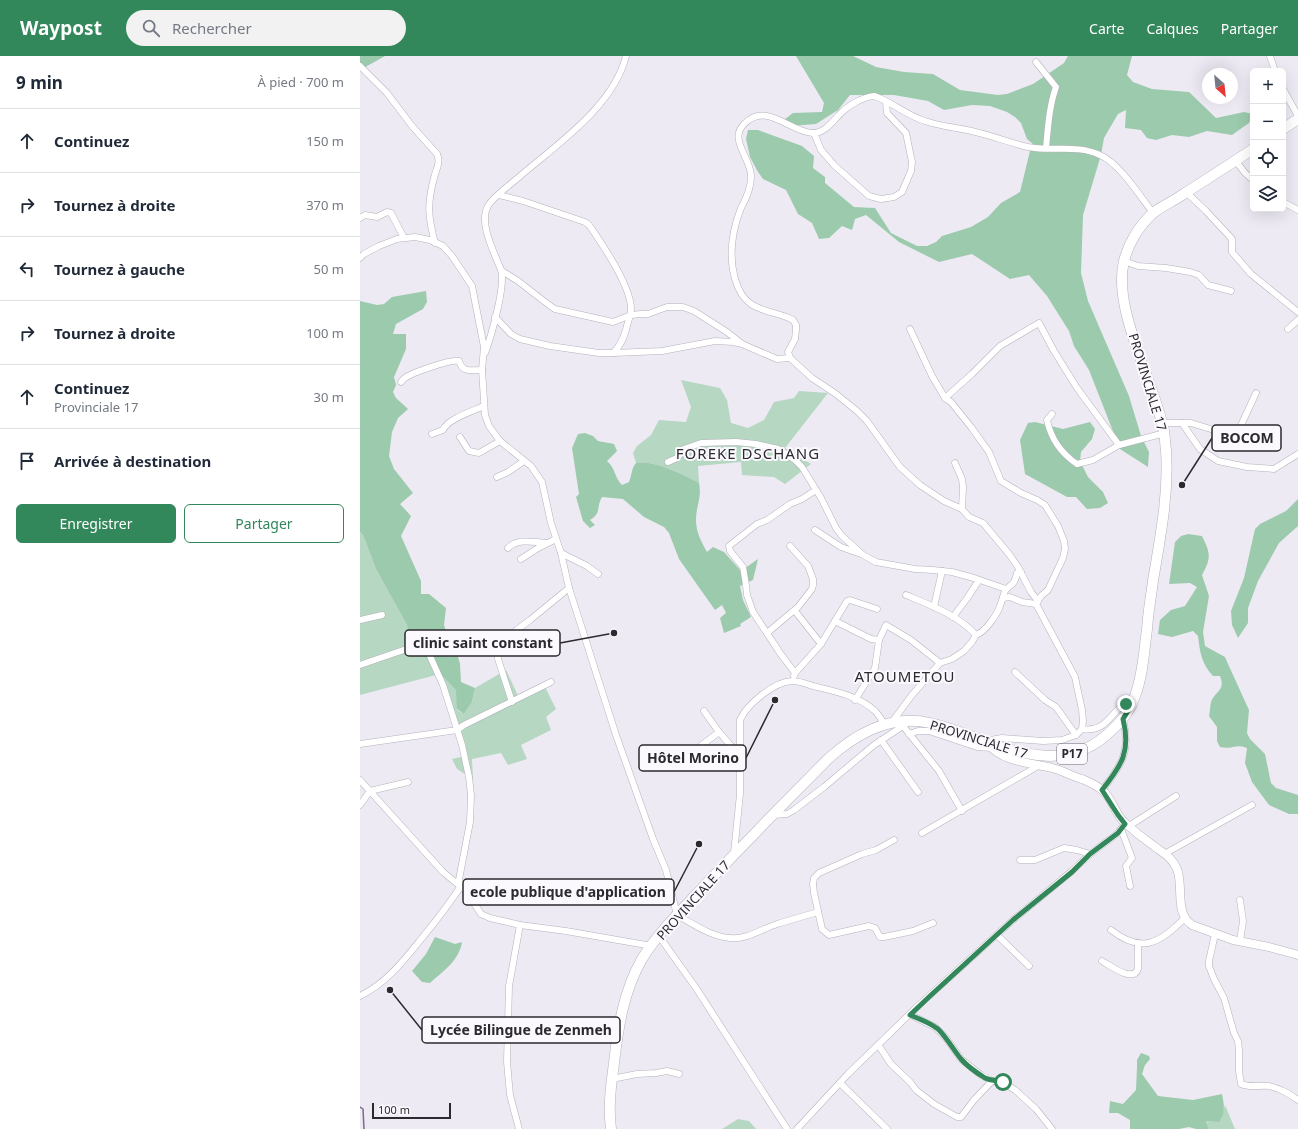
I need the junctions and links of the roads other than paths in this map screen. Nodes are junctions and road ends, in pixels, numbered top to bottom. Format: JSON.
{"nodes":[{"id":1,"x":626,"y":56,"type":"edge"},
{"id":2,"x":1270,"y":56,"type":"edge"},
{"id":3,"x":1036,"y":62,"type":"dead end"},
{"id":4,"x":360,"y":66,"type":"edge"},
{"id":5,"x":1274,"y":68,"type":"edge"},
{"id":6,"x":1286,"y":95,"type":"edge"},
{"id":7,"x":886,"y":102,"type":"junction"},
{"id":8,"x":1298,"y":118,"type":"edge"},
{"id":9,"x":1286,"y":127,"type":"edge"},
{"id":10,"x":814,"y":133,"type":"junction"},
{"id":11,"x":1046,"y":148,"type":"junction"},
{"id":12,"x":1250,"y":151,"type":"edge"},
{"id":13,"x":1235,"y":160,"type":"junction"},
{"id":14,"x":1250,"y":177,"type":"edge"},
{"id":15,"x":1186,"y":192,"type":"junction"},
{"id":16,"x":499,"y":195,"type":"junction"},
{"id":17,"x":1286,"y":204,"type":"edge"},
{"id":18,"x":1298,"y":210,"type":"edge"},
{"id":19,"x":1153,"y":213,"type":"junction"},
{"id":20,"x":360,"y":218,"type":"edge"},
{"id":21,"x":404,"y":238,"type":"junction"},
{"id":22,"x":435,"y":243,"type":"junction"},
{"id":23,"x":360,"y":258,"type":"edge"},
{"id":24,"x":1124,"y":261,"type":"junction"},
{"id":25,"x":502,"y":271,"type":"junction"},
{"id":26,"x":1231,"y":291,"type":"dead end"},
{"id":27,"x":1298,"y":312,"type":"edge"},
{"id":28,"x":631,"y":315,"type":"junction"},
{"id":29,"x":495,"y":317,"type":"junction"},
{"id":30,"x":1298,"y":320,"type":"edge"},
{"id":31,"x":910,"y":329,"type":"dead end"},
{"id":32,"x":1288,"y":329,"type":"dead end"},
{"id":33,"x":742,"y":344,"type":"junction"},
{"id":34,"x":612,"y":353,"type":"junction"},
{"id":35,"x":484,"y":356,"type":"junction"},
{"id":36,"x":790,"y":358,"type":"junction"},
{"id":37,"x":482,"y":370,"type":"junction"},
{"id":38,"x":401,"y":382,"type":"dead end"},
{"id":39,"x":1256,"y":393,"type":"dead end"},
{"id":40,"x":945,"y":398,"type":"junction"},
{"id":41,"x":484,"y":406,"type":"junction"},
{"id":42,"x":1052,"y":414,"type":"dead end"},
{"id":43,"x":1182,"y":423,"type":"junction"},
{"id":44,"x":1163,"y":428,"type":"junction"},
{"id":45,"x":432,"y":434,"type":"dead end"},
{"id":46,"x":1236,"y":436,"type":"junction"},
{"id":47,"x":460,"y":437,"type":"dead end"},
{"id":48,"x":500,"y":441,"type":"junction"},
{"id":49,"x":1270,"y":443,"type":"dead end"},
{"id":50,"x":1119,"y":446,"type":"junction"},
{"id":51,"x":1298,"y":454,"type":"edge"},
{"id":52,"x":524,"y":461,"type":"junction"},
{"id":53,"x":668,"y":462,"type":"dead end"},
{"id":54,"x":955,"y":463,"type":"dead end"},
{"id":55,"x":497,"y":477,"type":"dead end"},
{"id":56,"x":816,"y":490,"type":"junction"},
{"id":57,"x":962,"y":509,"type":"junction"},
{"id":58,"x":815,"y":530,"type":"dead end"},
{"id":59,"x":556,"y":539,"type":"junction"},
{"id":60,"x":546,"y":543,"type":"junction"},
{"id":61,"x":790,"y":546,"type":"dead end"},
{"id":62,"x":508,"y":548,"type":"dead end"},
{"id":63,"x":561,"y":553,"type":"junction"},
{"id":64,"x":862,"y":555,"type":"junction"},
{"id":65,"x":521,"y":559,"type":"dead end"},
{"id":66,"x":942,"y":571,"type":"junction"},
{"id":67,"x":1021,"y":572,"type":"junction"},
{"id":68,"x":598,"y":574,"type":"dead end"},
{"id":69,"x":979,"y":580,"type":"junction"},
{"id":70,"x":569,"y":588,"type":"junction"},
{"id":71,"x":1006,"y":589,"type":"junction"},
{"id":72,"x":906,"y":595,"type":"dead end"},
{"id":73,"x":1003,"y":598,"type":"junction"},
{"id":74,"x":1037,"y":602,"type":"junction"},
{"id":75,"x":934,"y":607,"type":"junction"},
{"id":76,"x":877,"y":609,"type":"dead end"},
{"id":77,"x":795,"y":611,"type":"junction"},
{"id":78,"x":382,"y":615,"type":"dead end"},
{"id":79,"x":953,"y":617,"type":"junction"},
{"id":80,"x":360,"y":620,"type":"edge"},
{"id":81,"x":835,"y":621,"type":"junction"},
{"id":82,"x":767,"y":633,"type":"junction"},
{"id":83,"x":976,"y":635,"type":"junction"},
{"id":84,"x":879,"y":640,"type":"junction"},
{"id":85,"x":821,"y":644,"type":"junction"},
{"id":86,"x":940,"y":663,"type":"junction"},
{"id":87,"x":360,"y":665,"type":"edge"},
{"id":88,"x":1014,"y":672,"type":"dead end"},
{"id":89,"x":796,"y":673,"type":"junction"},
{"id":90,"x":793,"y":681,"type":"junction"},
{"id":91,"x":551,"y":682,"type":"dead end"},
{"id":92,"x":855,"y":700,"type":"junction"},
{"id":93,"x":512,"y":702,"type":"junction"},
{"id":94,"x":1131,"y":706,"type":"junction"},
{"id":95,"x":704,"y":711,"type":"dead end"},
{"id":96,"x":1123,"y":719,"type":"junction"},
{"id":97,"x":888,"y":723,"type":"junction"},
{"id":98,"x":906,"y":724,"type":"junction"},
{"id":99,"x":1082,"y":729,"type":"junction"},
{"id":100,"x":457,"y":730,"type":"junction"},
{"id":101,"x":719,"y":732,"type":"junction"},
{"id":102,"x":909,"y":734,"type":"junction"},
{"id":103,"x":1076,"y":735,"type":"junction"},
{"id":104,"x":881,"y":740,"type":"junction"},
{"id":105,"x":360,"y":744,"type":"edge"},
{"id":106,"x":988,"y":744,"type":"junction"},
{"id":107,"x":694,"y":751,"type":"dead end"},
{"id":108,"x":740,"y":756,"type":"junction"},
{"id":109,"x":1038,"y":766,"type":"junction"},
{"id":110,"x":360,"y":780,"type":"edge"},
{"id":111,"x":408,"y":782,"type":"dead end"},
{"id":112,"x":1102,"y":790,"type":"junction"},
{"id":113,"x":370,"y":791,"type":"junction"},
{"id":114,"x":918,"y":792,"type":"dead end"},
{"id":115,"x":1176,"y":796,"type":"dead end"},
{"id":116,"x":360,"y":805,"type":"edge"},
{"id":117,"x":1252,"y":806,"type":"dead end"},
{"id":118,"x":962,"y":811,"type":"junction"},
{"id":119,"x":773,"y":815,"type":"junction"},
{"id":120,"x":1125,"y":826,"type":"junction"},
{"id":121,"x":922,"y":833,"type":"dead end"},
{"id":122,"x":894,"y":840,"type":"dead end"},
{"id":123,"x":1166,"y":853,"type":"junction"},
{"id":124,"x":1090,"y":854,"type":"junction"},
{"id":125,"x":734,"y":855,"type":"junction"},
{"id":126,"x":1020,"y":860,"type":"dead end"},
{"id":127,"x":461,"y":886,"type":"junction"},
{"id":128,"x":1130,"y":886,"type":"dead end"},
{"id":129,"x":1240,"y":900,"type":"dead end"},
{"id":130,"x":818,"y":912,"type":"junction"},
{"id":131,"x":677,"y":915,"type":"junction"},
{"id":132,"x":1184,"y":918,"type":"junction"},
{"id":133,"x":933,"y":923,"type":"dead end"},
{"id":134,"x":520,"y":925,"type":"junction"},
{"id":135,"x":1111,"y":930,"type":"dead end"},
{"id":136,"x":1215,"y":934,"type":"junction"},
{"id":137,"x":997,"y":935,"type":"junction"},
{"id":138,"x":659,"y":936,"type":"junction"},
{"id":139,"x":1240,"y":941,"type":"junction"},
{"id":140,"x":1138,"y":943,"type":"junction"},
{"id":141,"x":652,"y":946,"type":"junction"},
{"id":142,"x":1298,"y":955,"type":"edge"},
{"id":143,"x":1102,"y":961,"type":"dead end"},
{"id":144,"x":1029,"y":966,"type":"dead end"},
{"id":145,"x":360,"y":996,"type":"edge"},
{"id":146,"x":910,"y":1015,"type":"junction"},
{"id":147,"x":879,"y":1046,"type":"junction"},
{"id":148,"x":679,"y":1074,"type":"dead end"},
{"id":149,"x":612,"y":1079,"type":"junction"},
{"id":150,"x":992,"y":1081,"type":"junction"},
{"id":151,"x":840,"y":1083,"type":"junction"},
{"id":152,"x":1298,"y":1100,"type":"edge"},
{"id":153,"x":519,"y":1129,"type":"edge"},
{"id":154,"x":611,"y":1129,"type":"edge"},
{"id":155,"x":787,"y":1129,"type":"edge"},
{"id":156,"x":797,"y":1129,"type":"edge"},
{"id":157,"x":887,"y":1129,"type":"edge"},
{"id":158,"x":1052,"y":1129,"type":"edge"}],
"edges":[{"from":1,"to":16,"type":"street"},
{"from":2,"to":5,"type":"street"},
{"from":3,"to":11,"type":"street"},
{"from":4,"to":22,"type":"street"},
{"from":6,"to":8,"type":"street"},
{"from":7,"to":10,"type":"street"},
{"from":7,"to":10,"type":"street"},
{"from":7,"to":11,"type":"street"},
{"from":8,"to":9,"type":"main road"},
{"from":10,"to":36,"type":"street"},
{"from":11,"to":19,"type":"street"},
{"from":12,"to":13,"type":"main road","name":"PROVINCIALE 17","number":"P17"},
{"from":13,"to":14,"type":"street"},
{"from":13,"to":15,"type":"main road","name":"PROVINCIALE 17","number":"P17"},
{"from":15,"to":19,"type":"main road","name":"PROVINCIALE 17","number":"P17"},
{"from":15,"to":27,"type":"street"},
{"from":16,"to":25,"type":"street"},
{"from":16,"to":28,"type":"street"},
{"from":17,"to":18,"type":"street"},
{"from":19,"to":24,"type":"main road","name":"PROVINCIALE 17","number":"P17"},
{"from":20,"to":21,"type":"street"},
{"from":21,"to":22,"type":"street"},
{"from":21,"to":23,"type":"street"},
{"from":22,"to":35,"type":"street"},
{"from":24,"to":26,"type":"street"},
{"from":24,"to":44,"type":"main road","name":"PROVINCIALE 17","number":"P17"},
{"from":25,"to":28,"type":"street"},
{"from":25,"to":29,"type":"street"},
{"from":28,"to":33,"type":"street"},
{"from":28,"to":34,"type":"street"},
{"from":29,"to":34,"type":"street"},
{"from":29,"to":35,"type":"street"},
{"from":30,"to":32,"type":"street"},
{"from":31,"to":40,"type":"street"},
{"from":33,"to":34,"type":"street"},
{"from":33,"to":36,"type":"street"},
{"from":35,"to":37,"type":"street"},
{"from":36,"to":57,"type":"street"},
{"from":37,"to":38,"type":"street"},
{"from":37,"to":41,"type":"street"},
{"from":39,"to":46,"type":"street"},
{"from":40,"to":50,"type":"street"},
{"from":40,"to":74,"type":"street"},
{"from":41,"to":45,"type":"street"},
{"from":41,"to":48,"type":"street"},
{"from":42,"to":50,"type":"street"},
{"from":43,"to":44,"type":"street"},
{"from":43,"to":46,"type":"street"},
{"from":43,"to":51,"type":"street"},
{"from":44,"to":50,"type":"street"},
{"from":44,"to":94,"type":"main road","name":"PROVINCIALE 17","number":"P17"},
{"from":46,"to":49,"type":"street"},
{"from":47,"to":48,"type":"street"},
{"from":48,"to":52,"type":"street"},
{"from":52,"to":55,"type":"street"},
{"from":52,"to":59,"type":"street"},
{"from":53,"to":56,"type":"street"},
{"from":54,"to":57,"type":"street"},
{"from":56,"to":64,"type":"street"},
{"from":56,"to":82,"type":"street"},
{"from":57,"to":67,"type":"street"},
{"from":58,"to":64,"type":"street"},
{"from":59,"to":60,"type":"street"},
{"from":59,"to":63,"type":"street"},
{"from":60,"to":62,"type":"street"},
{"from":60,"to":65,"type":"street"},
{"from":61,"to":77,"type":"street"},
{"from":63,"to":68,"type":"street"},
{"from":63,"to":70,"type":"street"},
{"from":64,"to":66,"type":"street"},
{"from":66,"to":69,"type":"street"},
{"from":66,"to":75,"type":"street"},
{"from":67,"to":71,"type":"street"},
{"from":67,"to":74,"type":"street"},
{"from":69,"to":71,"type":"street"},
{"from":69,"to":79,"type":"street"},
{"from":70,"to":93,"type":"street"},
{"from":70,"to":131,"type":"street"},
{"from":71,"to":73,"type":"street"},
{"from":72,"to":75,"type":"street"},
{"from":73,"to":74,"type":"street"},
{"from":73,"to":83,"type":"street"},
{"from":74,"to":99,"type":"street"},
{"from":75,"to":79,"type":"street"},
{"from":76,"to":81,"type":"street"},
{"from":77,"to":82,"type":"street"},
{"from":77,"to":85,"type":"street"},
{"from":78,"to":80,"type":"street"},
{"from":79,"to":83,"type":"street"},
{"from":81,"to":84,"type":"street"},
{"from":81,"to":85,"type":"street"},
{"from":82,"to":89,"type":"street"},
{"from":83,"to":86,"type":"street"},
{"from":84,"to":86,"type":"street"},
{"from":84,"to":92,"type":"street"},
{"from":85,"to":89,"type":"street"},
{"from":86,"to":97,"type":"street"},
{"from":87,"to":100,"type":"street"},
{"from":88,"to":103,"type":"street"},
{"from":89,"to":90,"type":"street"},
{"from":90,"to":92,"type":"street"},
{"from":90,"to":108,"type":"street"},
{"from":91,"to":93,"type":"street"},
{"from":92,"to":97,"type":"street"},
{"from":93,"to":100,"type":"street"},
{"from":94,"to":96,"type":"main road","name":"PROVINCIALE 17","number":"P17"},
{"from":94,"to":99,"type":"street"},
{"from":95,"to":101,"type":"street"},
{"from":96,"to":106,"type":"main road","name":"PROVINCIALE 17","number":"P17"},
{"from":96,"to":112,"type":"street"},
{"from":97,"to":98,"type":"main road","name":"PROVINCIALE 17","number":"P17"},
{"from":97,"to":119,"type":"main road","name":"PROVINCIALE 17","number":"P17"},
{"from":98,"to":102,"type":"street"},
{"from":98,"to":104,"type":"street"},
{"from":98,"to":106,"type":"main road","name":"PROVINCIALE 17","number":"P17"},
{"from":99,"to":103,"type":"street"},
{"from":100,"to":105,"type":"street"},
{"from":100,"to":127,"type":"street"},
{"from":101,"to":107,"type":"street"},
{"from":101,"to":108,"type":"street"},
{"from":102,"to":106,"type":"street"},
{"from":102,"to":118,"type":"street"},
{"from":103,"to":106,"type":"street"},
{"from":104,"to":114,"type":"street"},
{"from":104,"to":119,"type":"street"},
{"from":106,"to":109,"type":"street"},
{"from":108,"to":125,"type":"street"},
{"from":109,"to":112,"type":"street"},
{"from":109,"to":118,"type":"street"},
{"from":110,"to":113,"type":"street"},
{"from":111,"to":113,"type":"street"},
{"from":112,"to":120,"type":"street"},
{"from":113,"to":116,"type":"street"},
{"from":113,"to":127,"type":"street"},
{"from":115,"to":120,"type":"street"},
{"from":117,"to":123,"type":"street"},
{"from":118,"to":121,"type":"street"},
{"from":119,"to":125,"type":"main road","name":"PROVINCIALE 17","number":"P17"},
{"from":120,"to":123,"type":"street"},
{"from":120,"to":124,"type":"street"},
{"from":120,"to":128,"type":"street"},
{"from":122,"to":130,"type":"street"},
{"from":123,"to":132,"type":"street"},
{"from":124,"to":126,"type":"street"},
{"from":124,"to":137,"type":"street"},
{"from":125,"to":131,"type":"main road","name":"PROVINCIALE 17","number":"P17"},
{"from":127,"to":134,"type":"street"},
{"from":127,"to":145,"type":"street"},
{"from":129,"to":139,"type":"street"},
{"from":130,"to":131,"type":"street"},
{"from":130,"to":133,"type":"street"},
{"from":131,"to":138,"type":"main road","name":"PROVINCIALE 17","number":"P17"},
{"from":132,"to":136,"type":"street"},
{"from":132,"to":140,"type":"street"},
{"from":134,"to":141,"type":"street"},
{"from":134,"to":153,"type":"street"},
{"from":135,"to":140,"type":"street"},
{"from":136,"to":139,"type":"street"},
{"from":136,"to":152,"type":"street"},
{"from":137,"to":144,"type":"street"},
{"from":137,"to":146,"type":"street"},
{"from":138,"to":141,"type":"main road","name":"PROVINCIALE 17","number":"P17"},
{"from":138,"to":155,"type":"street"},
{"from":139,"to":142,"type":"street"},
{"from":140,"to":143,"type":"street"},
{"from":141,"to":149,"type":"main road","name":"PROVINCIALE 17","number":"P17"},
{"from":146,"to":147,"type":"street"},
{"from":146,"to":150,"type":"street"},
{"from":147,"to":150,"type":"street"},
{"from":147,"to":151,"type":"street"},
{"from":148,"to":149,"type":"street"},
{"from":149,"to":154,"type":"main road","name":"PROVINCIALE 17","number":"P17"},
{"from":150,"to":158,"type":"street"},
{"from":151,"to":156,"type":"street"},
{"from":151,"to":157,"type":"street"}]}
